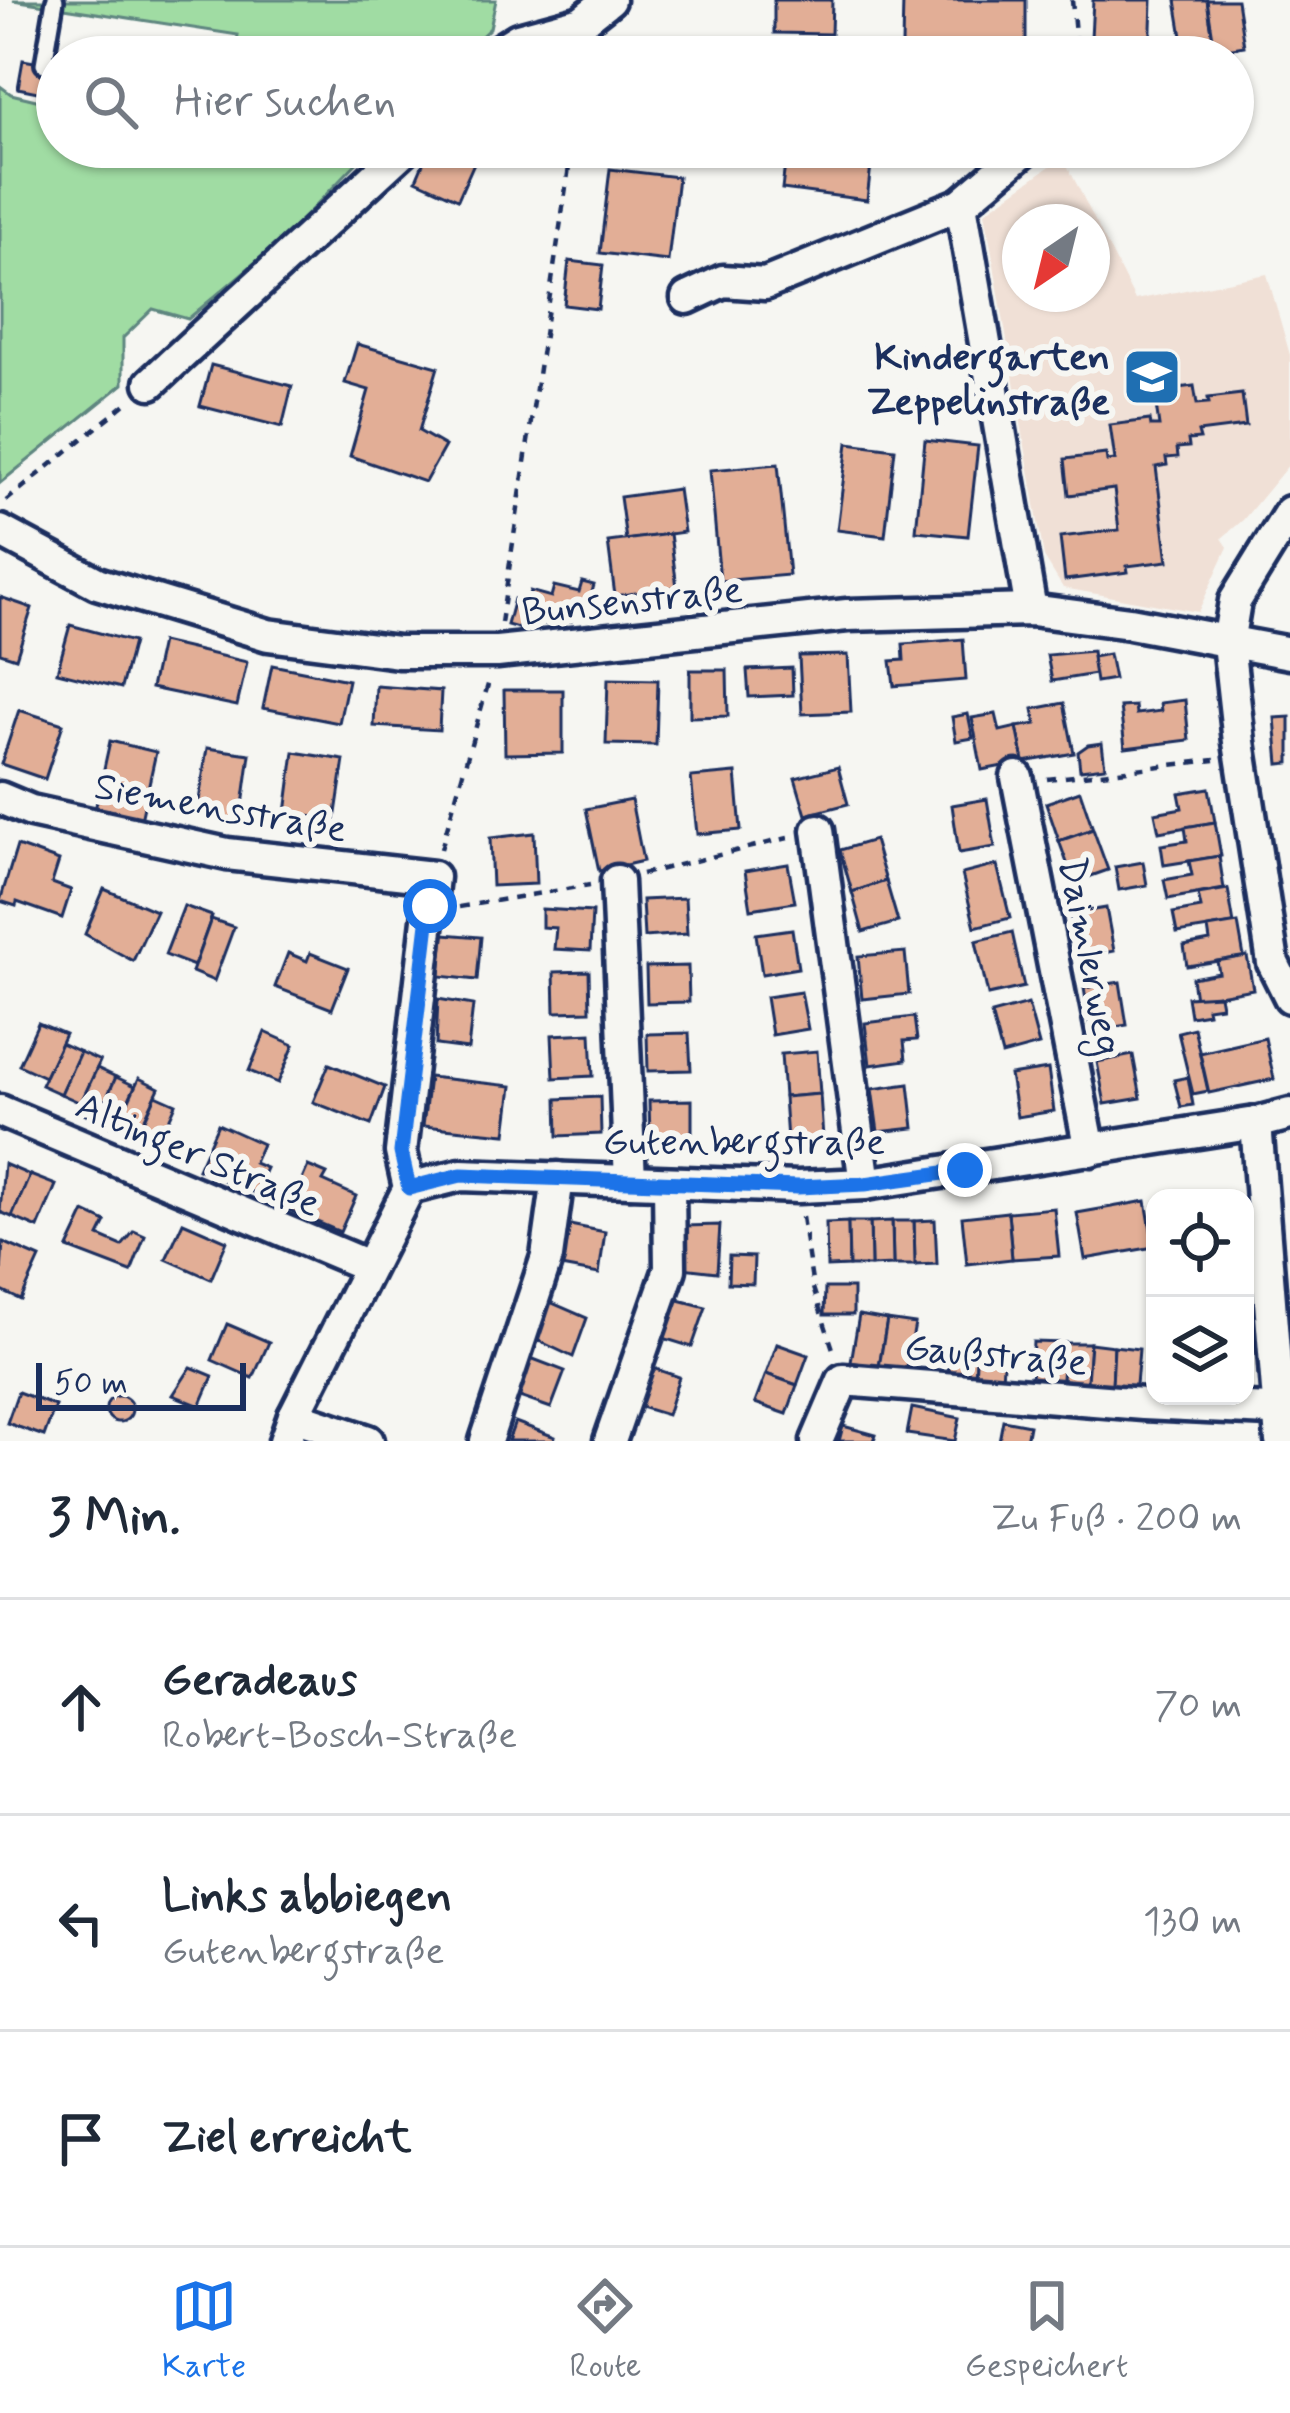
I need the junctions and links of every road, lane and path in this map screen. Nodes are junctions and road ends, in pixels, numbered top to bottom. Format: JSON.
{"nodes":[{"id":1,"x":55,"y":0,"type":"edge"},
{"id":2,"x":609,"y":0,"type":"edge"},
{"id":3,"x":1072,"y":0,"type":"edge"},
{"id":4,"x":49,"y":36,"type":"edge"},
{"id":5,"x":529,"y":36,"type":"edge"},
{"id":6,"x":1075,"y":36,"type":"edge"},
{"id":7,"x":388,"y":168,"type":"edge"},
{"id":8,"x":569,"y":168,"type":"edge"},
{"id":9,"x":1003,"y":168,"type":"edge"},
{"id":10,"x":961,"y":204,"type":"junction"},
{"id":11,"x":687,"y":298,"type":"dead end"},
{"id":12,"x":151,"y":383,"type":"joint"},
{"id":13,"x":0,"y":506,"type":"edge"},
{"id":14,"x":1290,"y":512,"type":"edge"},
{"id":15,"x":0,"y":531,"type":"edge"},
{"id":16,"x":1031,"y":610,"type":"junction"},
{"id":17,"x":1228,"y":643,"type":"junction"},
{"id":18,"x":497,"y":652,"type":"junction"},
{"id":19,"x":1290,"y":653,"type":"edge"},
{"id":20,"x":1241,"y":757,"type":"junction"},
{"id":21,"x":1017,"y":780,"type":"joint"},
{"id":22,"x":0,"y":798,"type":"edge"},
{"id":23,"x":818,"y":830,"type":"dead end"},
{"id":24,"x":433,"y":878,"type":"junction"},
{"id":25,"x":616,"y":880,"type":"dead end"},
{"id":26,"x":1290,"y":997,"type":"edge"},
{"id":27,"x":0,"y":1112,"type":"edge"},
{"id":28,"x":1290,"y":1114,"type":"edge"},
{"id":29,"x":1256,"y":1123,"type":"junction"},
{"id":30,"x":1090,"y":1150,"type":"junction"},
{"id":31,"x":558,"y":1178,"type":"junction"},
{"id":32,"x":630,"y":1181,"type":"junction"},
{"id":33,"x":669,"y":1183,"type":"junction"},
{"id":34,"x":865,"y":1184,"type":"junction"},
{"id":35,"x":798,"y":1187,"type":"junction"},
{"id":36,"x":409,"y":1188,"type":"junction"},
{"id":37,"x":368,"y":1266,"type":"junction"},
{"id":38,"x":843,"y":1380,"type":"junction"},
{"id":39,"x":1284,"y":1421,"type":"edge"},
{"id":40,"x":290,"y":1428,"type":"edge"},
{"id":41,"x":368,"y":1441,"type":"edge"},
{"id":42,"x":486,"y":1441,"type":"edge"},
{"id":43,"x":610,"y":1441,"type":"edge"},
{"id":44,"x":817,"y":1441,"type":"edge"}],
"edges":[{"from":1,"to":4,"type":"lane"},
{"from":2,"to":5,"type":"street"},
{"from":3,"to":6,"type":"path"},
{"from":7,"to":12,"type":"street"},
{"from":8,"to":18,"type":"path"},
{"from":9,"to":10,"type":"street"},
{"from":10,"to":11,"type":"street"},
{"from":10,"to":16,"type":"street"},
{"from":12,"to":13,"type":"path"},
{"from":14,"to":17,"type":"street"},
{"from":15,"to":18,"type":"street","name":"Bunsenstraße"},
{"from":16,"to":17,"type":"street","name":"Bunsenstraße"},
{"from":16,"to":18,"type":"street","name":"Bunsenstraße"},
{"from":17,"to":19,"type":"street","name":"Bunsenstraße"},
{"from":17,"to":20,"type":"street"},
{"from":18,"to":24,"type":"path"},
{"from":20,"to":21,"type":"path"},
{"from":20,"to":26,"type":"street"},
{"from":21,"to":30,"type":"street","name":"Daimlerweg"},
{"from":22,"to":24,"type":"street","name":"Siemensstraße"},
{"from":23,"to":34,"type":"street"},
{"from":24,"to":36,"type":"street"},
{"from":25,"to":32,"type":"street"},
{"from":27,"to":37,"type":"street","name":"Altinger Straße"},
{"from":28,"to":29,"type":"street","name":"Gutenbergstraße"},
{"from":29,"to":30,"type":"street","name":"Gutenbergstraße"},
{"from":29,"to":39,"type":"street","name":"Gaußstraße"},
{"from":30,"to":34,"type":"street","name":"Gutenbergstraße"},
{"from":31,"to":32,"type":"street","name":"Gutenbergstraße"},
{"from":31,"to":36,"type":"street","name":"Gutenbergstraße"},
{"from":31,"to":42,"type":"street"},
{"from":32,"to":33,"type":"street","name":"Gutenbergstraße"},
{"from":33,"to":35,"type":"street","name":"Gutenbergstraße"},
{"from":33,"to":43,"type":"street"},
{"from":34,"to":35,"type":"street","name":"Gutenbergstraße"},
{"from":35,"to":38,"type":"path"},
{"from":36,"to":37,"type":"street"},
{"from":37,"to":40,"type":"street"},
{"from":38,"to":39,"type":"street","name":"Gaußstraße"},
{"from":38,"to":44,"type":"street"},
{"from":40,"to":41,"type":"street"}]}
